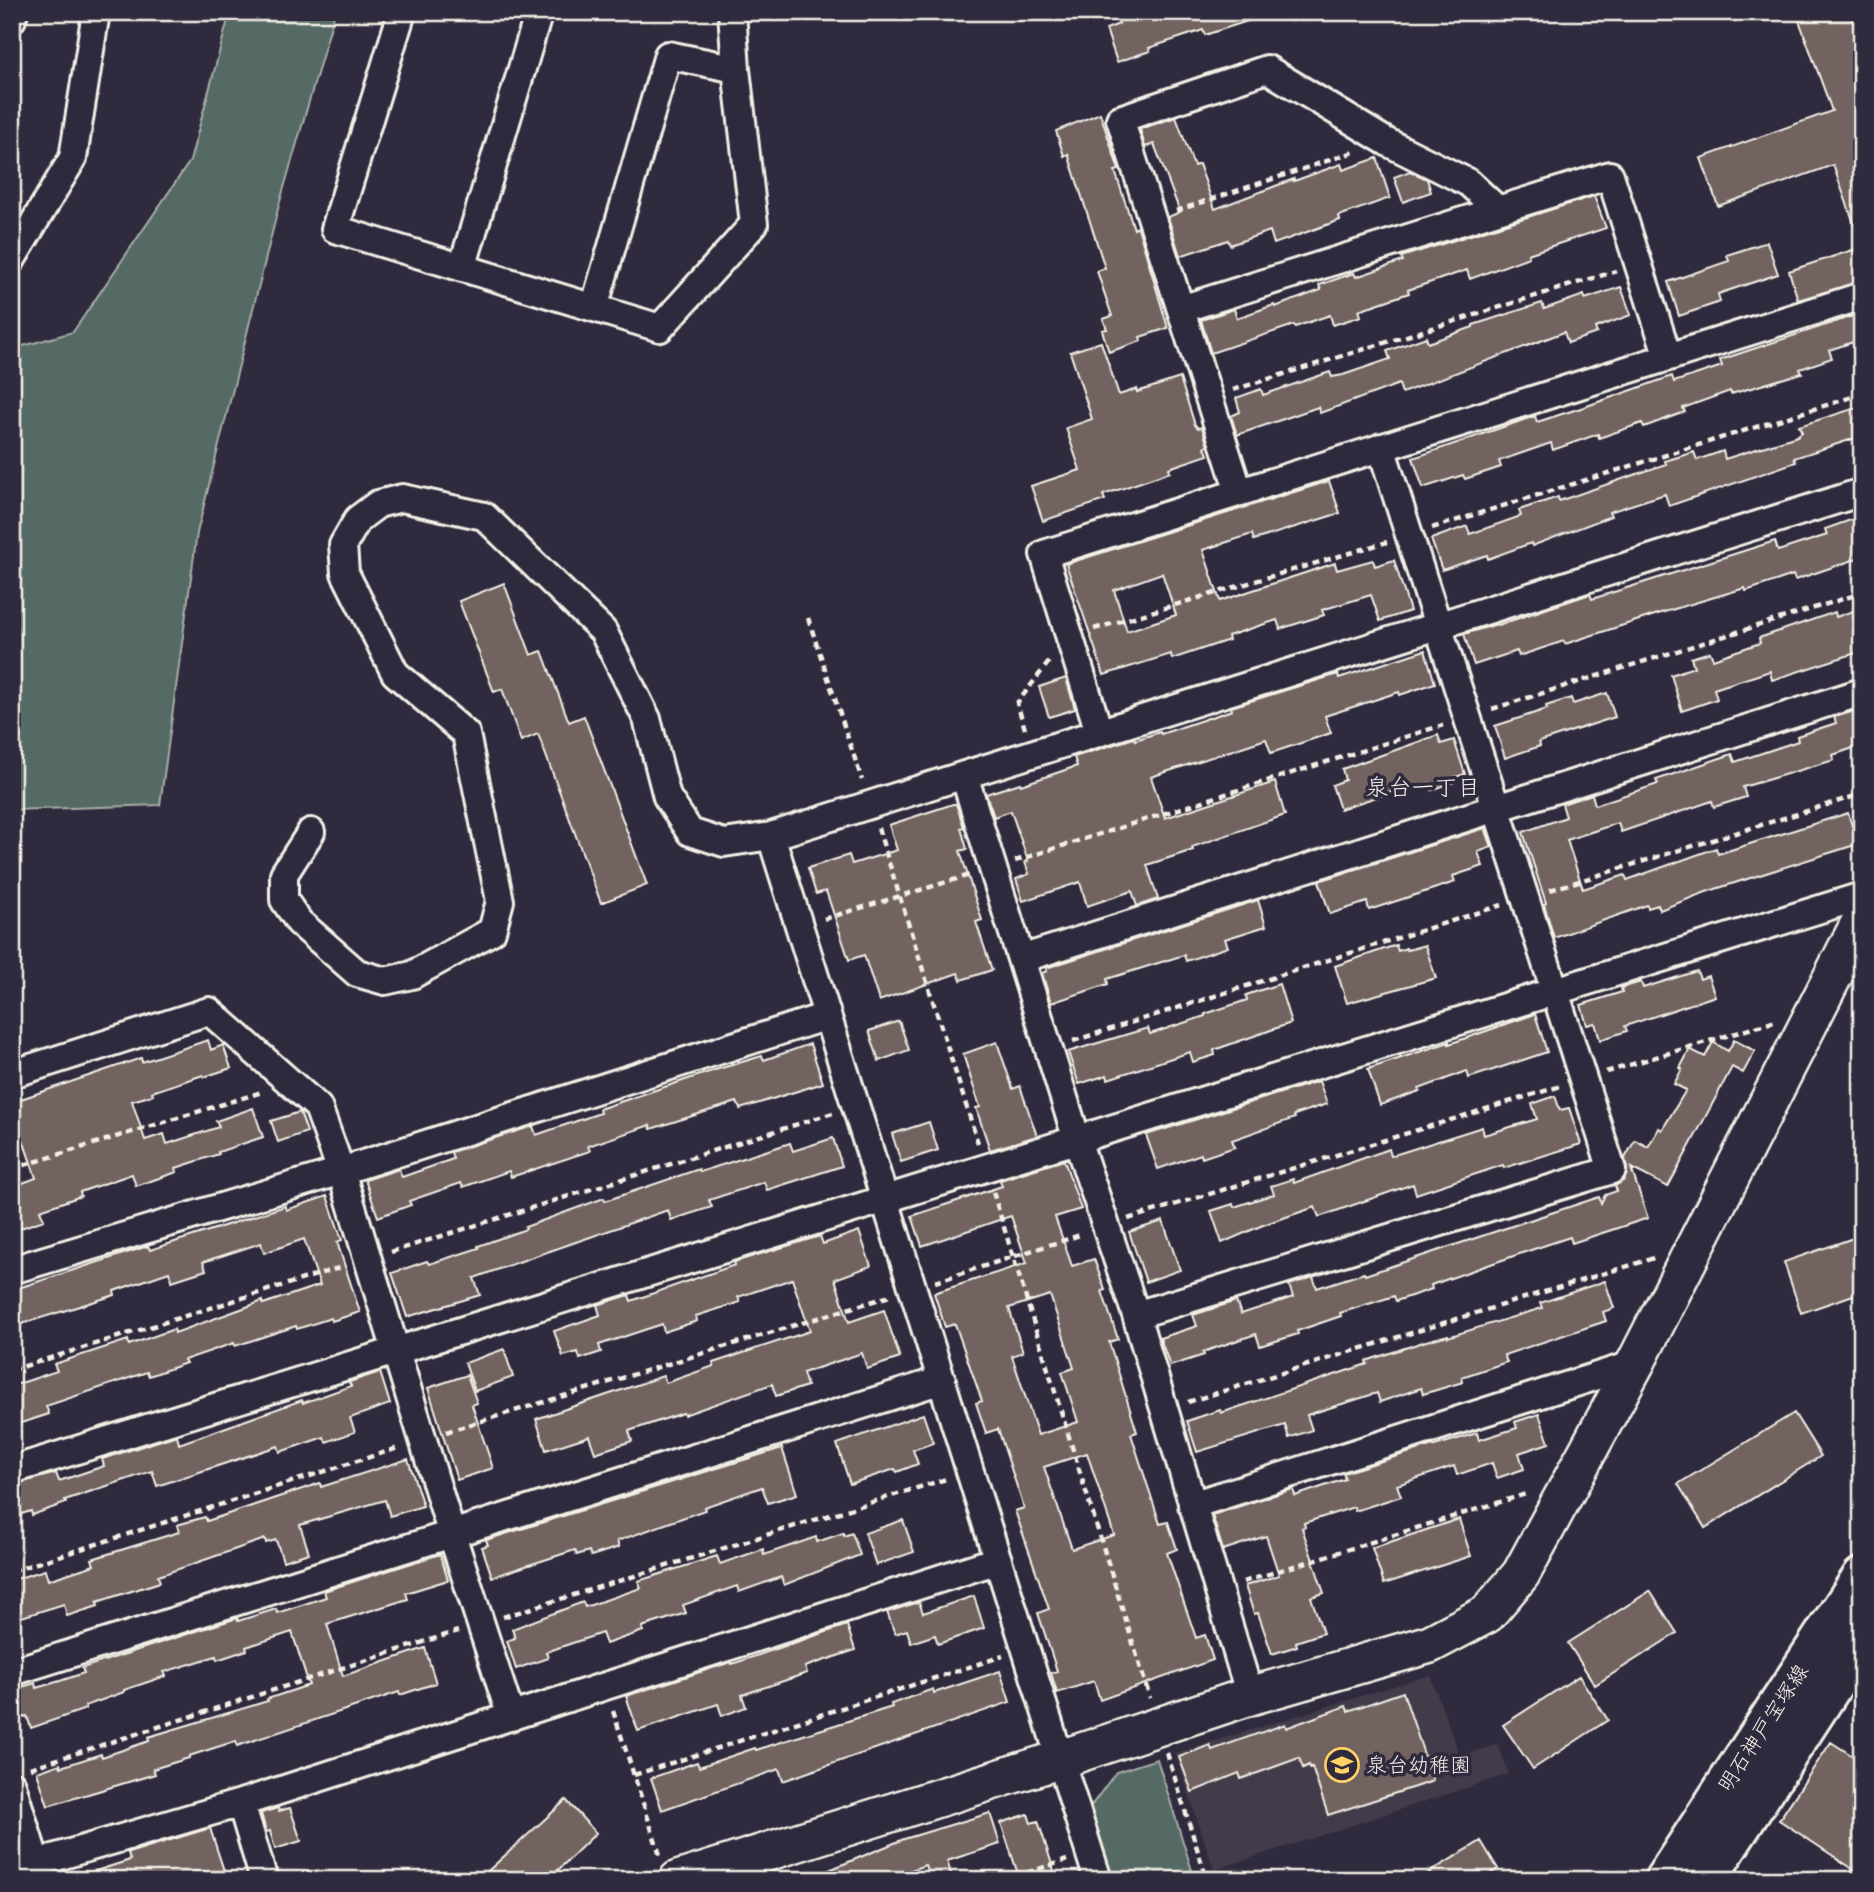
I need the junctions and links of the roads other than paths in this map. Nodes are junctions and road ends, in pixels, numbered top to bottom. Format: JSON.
{"nodes":[{"id":1,"x":14,"y":12,"type":"edge"},
{"id":2,"x":96,"y":12,"type":"edge"},
{"id":3,"x":402,"y":12,"type":"edge"},
{"id":4,"x":539,"y":12,"type":"edge"},
{"id":5,"x":732,"y":12,"type":"edge"},
{"id":6,"x":12,"y":19,"type":"edge"},
{"id":7,"x":736,"y":69,"type":"junction"},
{"id":8,"x":1498,"y":210,"type":"junction"},
{"id":9,"x":12,"y":258,"type":"edge"},
{"id":10,"x":462,"y":268,"type":"junction"},
{"id":11,"x":1862,"y":296,"type":"edge"},
{"id":12,"x":594,"y":308,"type":"junction"},
{"id":13,"x":1181,"y":309,"type":"junction"},
{"id":14,"x":1668,"y":357,"type":"junction"},
{"id":15,"x":1381,"y":447,"type":"junction"},
{"id":16,"x":1239,"y":492,"type":"junction"},
{"id":17,"x":1862,"y":492,"type":"edge"},
{"id":18,"x":1438,"y":626,"type":"junction"},
{"id":19,"x":1862,"y":692,"type":"edge"},
{"id":20,"x":1099,"y":732,"type":"junction"},
{"id":21,"x":964,"y":775,"type":"junction"},
{"id":22,"x":1496,"y":808,"type":"junction"},
{"id":23,"x":311,"y":831,"type":"dead end"},
{"id":24,"x":771,"y":836,"type":"junction"},
{"id":25,"x":1862,"y":896,"type":"edge"},
{"id":26,"x":1862,"y":919,"type":"edge"},
{"id":27,"x":1021,"y":959,"type":"junction"},
{"id":28,"x":1555,"y":992,"type":"junction"},
{"id":29,"x":827,"y":1016,"type":"junction"},
{"id":30,"x":12,"y":1074,"type":"edge"},
{"id":31,"x":1077,"y":1140,"type":"junction"},
{"id":32,"x":341,"y":1171,"type":"junction"},
{"id":33,"x":885,"y":1200,"type":"junction"},
{"id":34,"x":12,"y":1270,"type":"edge"},
{"id":35,"x":1136,"y":1315,"type":"junction"},
{"id":36,"x":396,"y":1351,"type":"junction"},
{"id":37,"x":1635,"y":1364,"type":"junction"},
{"id":38,"x":942,"y":1380,"type":"junction"},
{"id":39,"x":12,"y":1470,"type":"edge"},
{"id":40,"x":1192,"y":1505,"type":"junction"},
{"id":41,"x":452,"y":1535,"type":"junction"},
{"id":42,"x":998,"y":1560,"type":"junction"},
{"id":43,"x":1862,"y":1577,"type":"edge"},
{"id":44,"x":1862,"y":1640,"type":"edge"},
{"id":45,"x":12,"y":1672,"type":"edge"},
{"id":46,"x":1250,"y":1696,"type":"junction"},
{"id":47,"x":512,"y":1717,"type":"junction"},
{"id":48,"x":1061,"y":1759,"type":"junction"},
{"id":49,"x":12,"y":1784,"type":"edge"},
{"id":50,"x":241,"y":1803,"type":"junction"},
{"id":51,"x":24,"y":1867,"type":"edge"},
{"id":52,"x":669,"y":1867,"type":"edge"},
{"id":53,"x":264,"y":1880,"type":"edge"},
{"id":54,"x":1098,"y":1880,"type":"edge"},
{"id":55,"x":1664,"y":1880,"type":"edge"},
{"id":56,"x":1706,"y":1880,"type":"edge"}],
"edges":[{"from":1,"to":6,"type":"street"},
{"from":2,"to":9,"type":"street"},
{"from":3,"to":10,"type":"street"},
{"from":4,"to":10,"type":"street"},
{"from":5,"to":7,"type":"street"},
{"from":7,"to":12,"type":"street"},
{"from":7,"to":12,"type":"street"},
{"from":8,"to":13,"type":"street"},
{"from":8,"to":13,"type":"street"},
{"from":8,"to":14,"type":"street"},
{"from":10,"to":12,"type":"street"},
{"from":11,"to":14,"type":"street"},
{"from":13,"to":16,"type":"street"},
{"from":14,"to":15,"type":"street"},
{"from":15,"to":16,"type":"street"},
{"from":15,"to":18,"type":"street"},
{"from":16,"to":20,"type":"street"},
{"from":17,"to":18,"type":"street"},
{"from":18,"to":20,"type":"street"},
{"from":18,"to":22,"type":"street"},
{"from":19,"to":22,"type":"street"},
{"from":20,"to":21,"type":"street"},
{"from":21,"to":24,"type":"street"},
{"from":21,"to":27,"type":"street"},
{"from":22,"to":27,"type":"street"},
{"from":22,"to":28,"type":"street"},
{"from":23,"to":24,"type":"street"},
{"from":24,"to":29,"type":"street"},
{"from":25,"to":28,"type":"street"},
{"from":26,"to":37,"type":"street"},
{"from":27,"to":31,"type":"street"},
{"from":28,"to":31,"type":"street"},
{"from":28,"to":35,"type":"street"},
{"from":29,"to":32,"type":"street"},
{"from":29,"to":33,"type":"street"},
{"from":30,"to":32,"type":"street"},
{"from":31,"to":33,"type":"street"},
{"from":31,"to":35,"type":"street"},
{"from":32,"to":34,"type":"street"},
{"from":32,"to":36,"type":"street"},
{"from":33,"to":36,"type":"street"},
{"from":33,"to":38,"type":"street"},
{"from":35,"to":40,"type":"street"},
{"from":36,"to":39,"type":"street"},
{"from":36,"to":41,"type":"street"},
{"from":37,"to":40,"type":"street"},
{"from":37,"to":46,"type":"street"},
{"from":38,"to":41,"type":"street"},
{"from":38,"to":42,"type":"street"},
{"from":40,"to":46,"type":"street"},
{"from":41,"to":45,"type":"street"},
{"from":41,"to":47,"type":"street"},
{"from":42,"to":47,"type":"street"},
{"from":42,"to":48,"type":"street"},
{"from":43,"to":55,"type":"main road","name":"明石神戸宝塚線"},
{"from":44,"to":56,"type":"main road","name":"明石神戸宝塚線"},
{"from":46,"to":48,"type":"street"},
{"from":47,"to":50,"type":"street"},
{"from":48,"to":52,"type":"street"},
{"from":48,"to":54,"type":"street"},
{"from":49,"to":51,"type":"street"},
{"from":50,"to":51,"type":"street"},
{"from":50,"to":53,"type":"street"}]}
